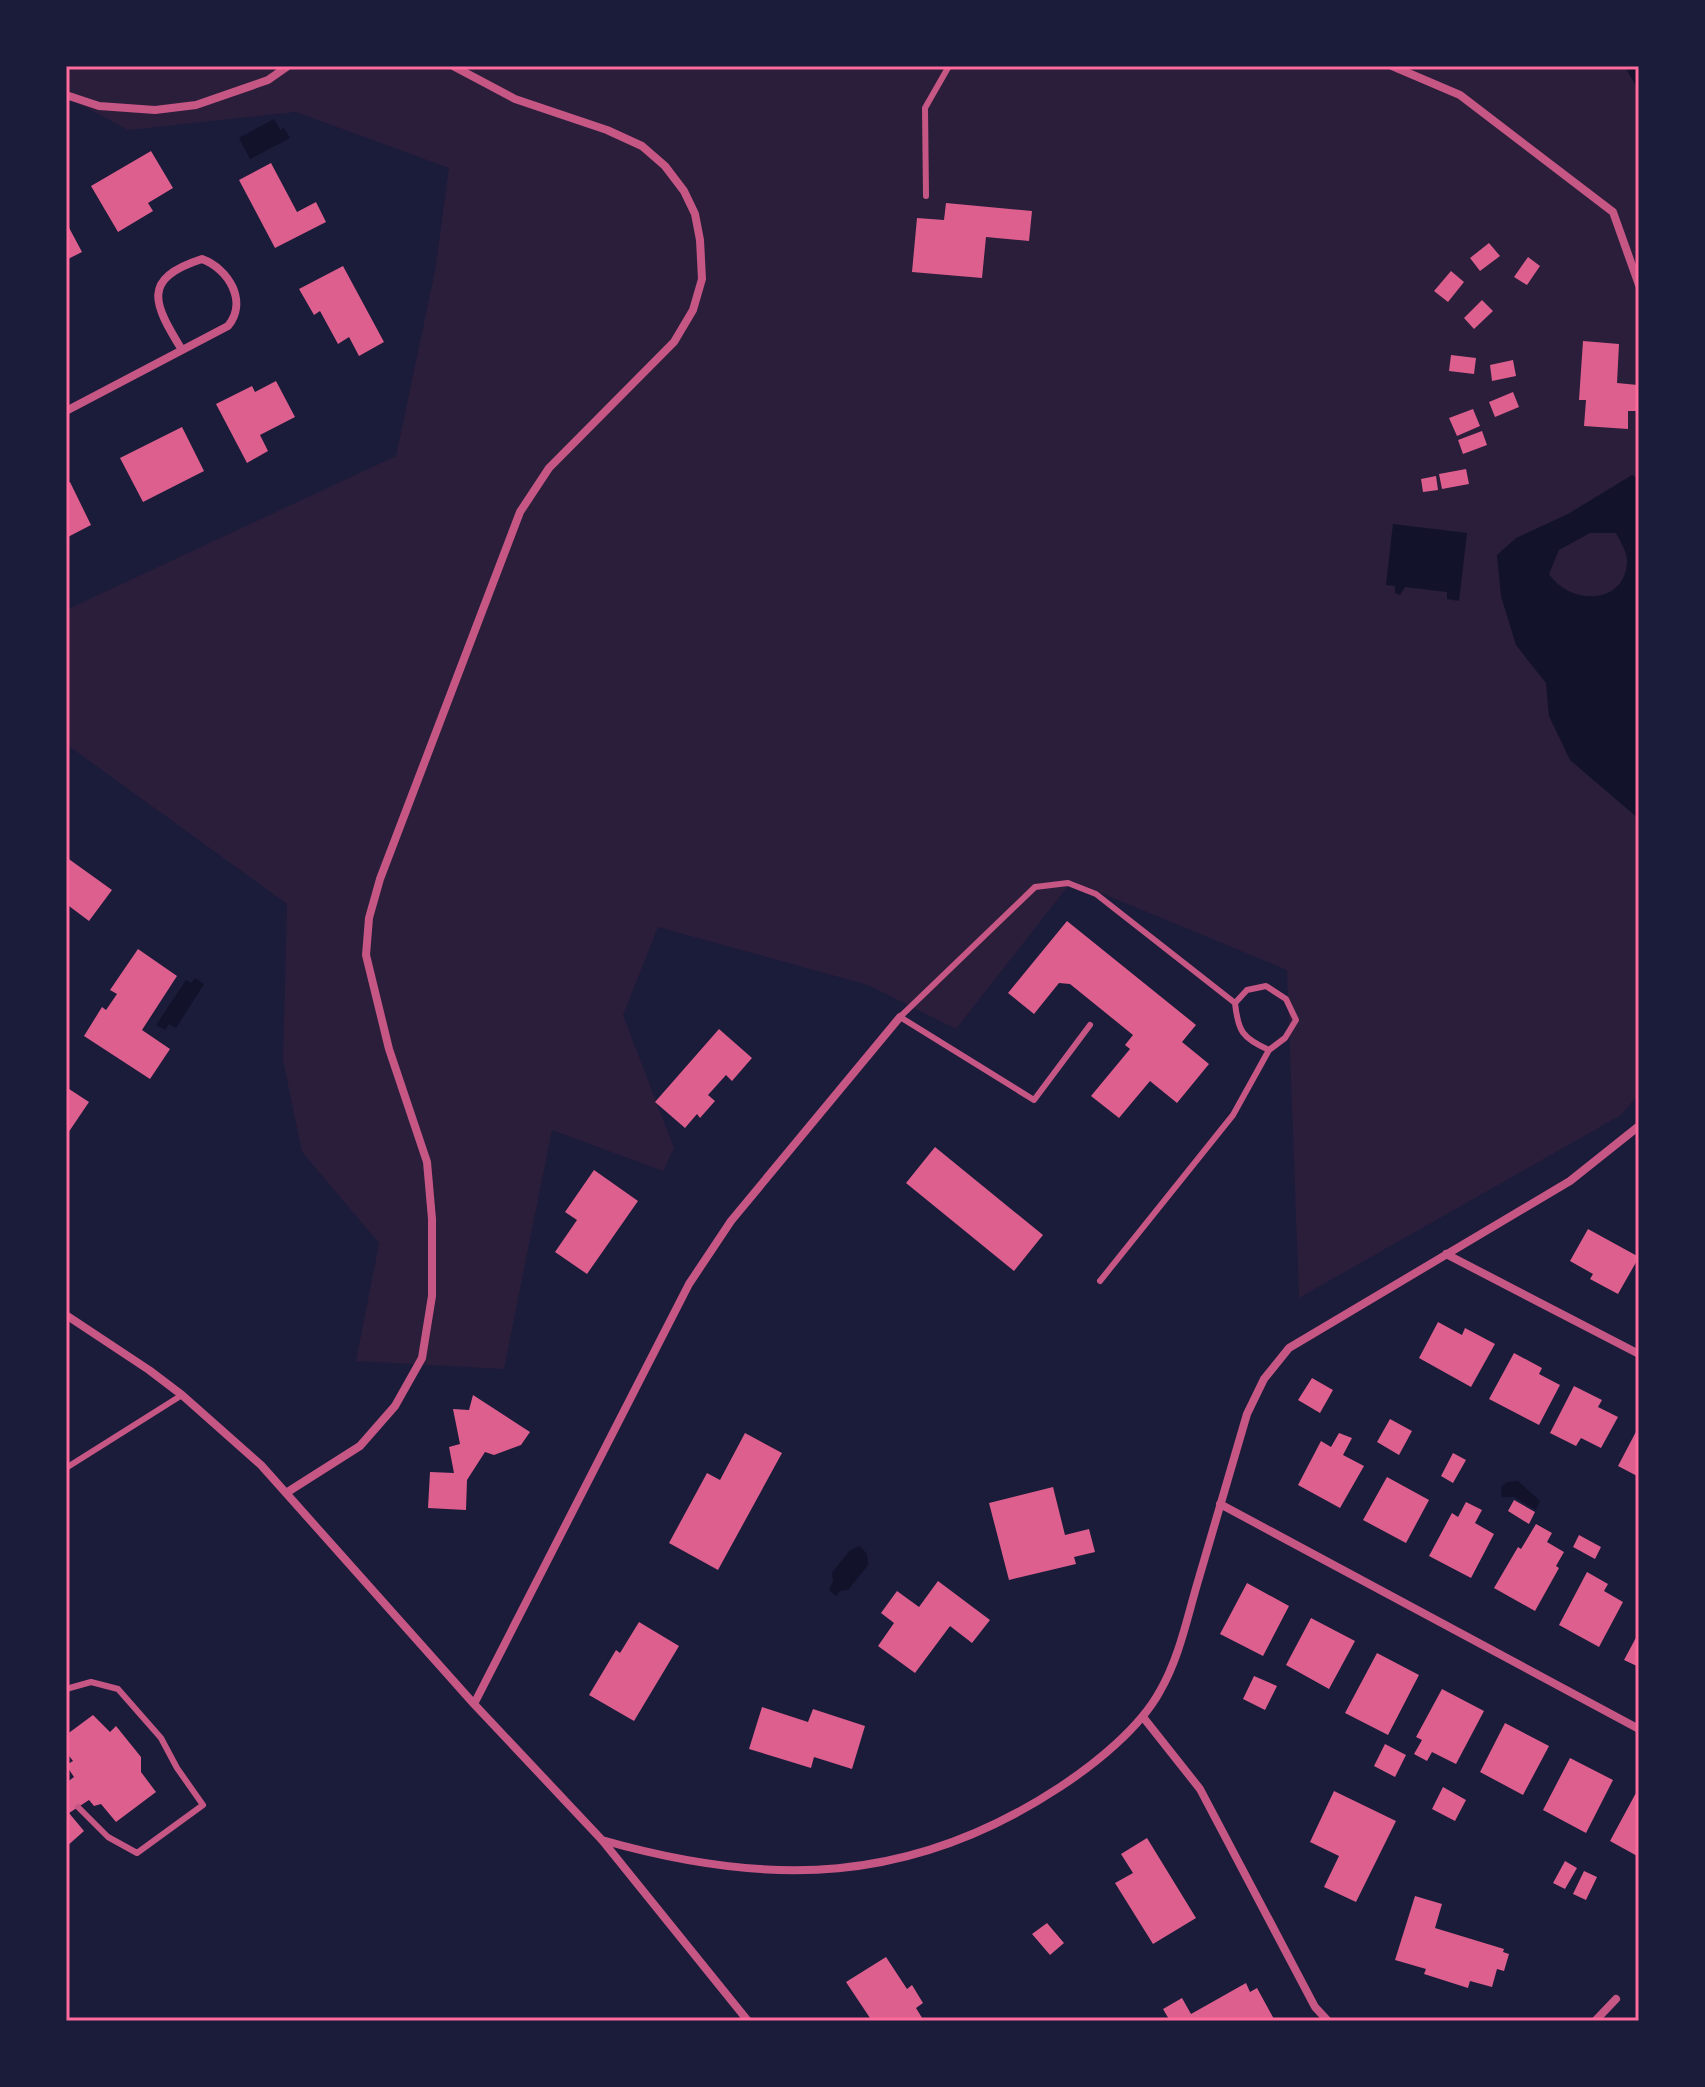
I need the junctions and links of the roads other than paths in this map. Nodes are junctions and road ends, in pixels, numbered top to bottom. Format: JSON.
{"nodes":[{"id":1,"x":288,"y":66,"type":"edge"},
{"id":2,"x":453,"y":66,"type":"edge"},
{"id":3,"x":949,"y":66,"type":"edge"},
{"id":4,"x":1392,"y":66,"type":"edge"},
{"id":5,"x":66,"y":95,"type":"edge"},
{"id":6,"x":926,"y":196,"type":"dead end"},
{"id":7,"x":1639,"y":285,"type":"edge"},
{"id":8,"x":182,"y":350,"type":"junction"},
{"id":9,"x":66,"y":411,"type":"edge"},
{"id":10,"x":1235,"y":1003,"type":"junction"},
{"id":11,"x":900,"y":1017,"type":"junction"},
{"id":12,"x":1090,"y":1025,"type":"dead end"},
{"id":13,"x":1269,"y":1050,"type":"junction"},
{"id":14,"x":1639,"y":1126,"type":"edge"},
{"id":15,"x":1446,"y":1254,"type":"junction"},
{"id":16,"x":1100,"y":1281,"type":"dead end"},
{"id":17,"x":66,"y":1315,"type":"edge"},
{"id":18,"x":1639,"y":1354,"type":"edge"},
{"id":19,"x":182,"y":1395,"type":"junction"},
{"id":20,"x":66,"y":1468,"type":"edge"},
{"id":21,"x":286,"y":1493,"type":"junction"},
{"id":22,"x":1220,"y":1504,"type":"junction"},
{"id":23,"x":66,"y":1689,"type":"edge"},
{"id":24,"x":474,"y":1704,"type":"junction"},
{"id":25,"x":1143,"y":1717,"type":"junction"},
{"id":26,"x":1639,"y":1729,"type":"edge"},
{"id":27,"x":78,"y":1807,"type":"dead end"},
{"id":28,"x":602,"y":1840,"type":"junction"},
{"id":29,"x":1616,"y":1999,"type":"dead end"},
{"id":30,"x":748,"y":2021,"type":"edge"},
{"id":31,"x":1328,"y":2021,"type":"edge"},
{"id":32,"x":1595,"y":2021,"type":"edge"}],
"edges":[{"from":1,"to":5,"type":"street"},
{"from":2,"to":21,"type":"street"},
{"from":3,"to":6,"type":"lane"},
{"from":4,"to":7,"type":"street"},
{"from":8,"to":8,"type":"street"},
{"from":8,"to":9,"type":"street"},
{"from":10,"to":11,"type":"lane"},
{"from":10,"to":13,"type":"lane"},
{"from":10,"to":13,"type":"lane"},
{"from":11,"to":12,"type":"lane"},
{"from":11,"to":24,"type":"street"},
{"from":13,"to":16,"type":"lane"},
{"from":14,"to":15,"type":"street"},
{"from":15,"to":18,"type":"street"},
{"from":15,"to":22,"type":"street"},
{"from":17,"to":19,"type":"street"},
{"from":19,"to":20,"type":"lane"},
{"from":19,"to":21,"type":"street"},
{"from":21,"to":24,"type":"street"},
{"from":22,"to":25,"type":"street"},
{"from":22,"to":26,"type":"street"},
{"from":23,"to":27,"type":"lane"},
{"from":24,"to":28,"type":"street"},
{"from":25,"to":28,"type":"street"},
{"from":25,"to":31,"type":"street"},
{"from":28,"to":30,"type":"street"},
{"from":29,"to":32,"type":"street"}]}
